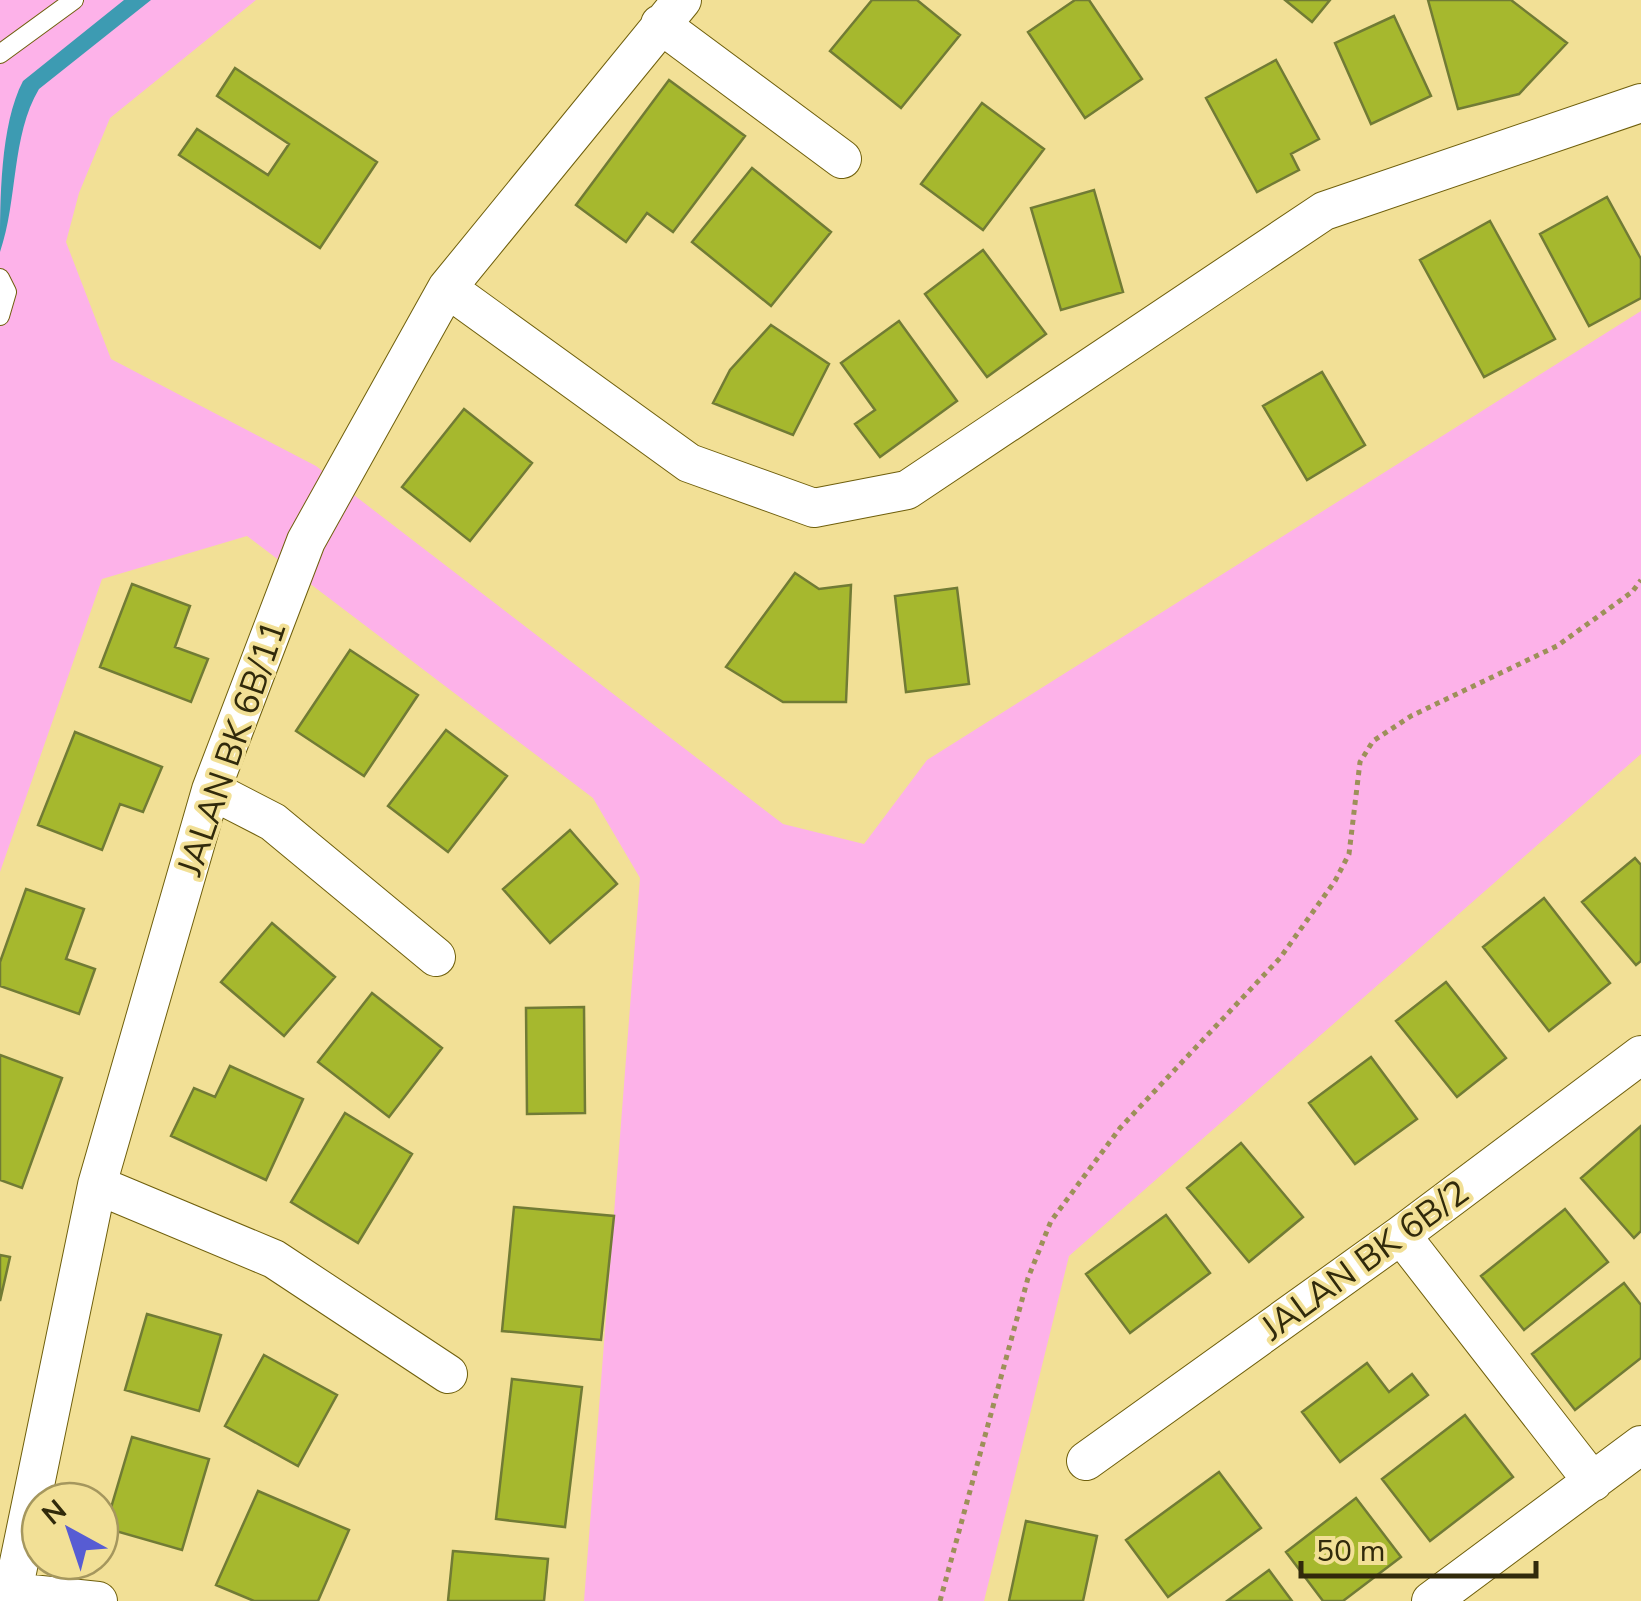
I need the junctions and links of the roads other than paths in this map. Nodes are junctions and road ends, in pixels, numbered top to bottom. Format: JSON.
{"nodes":[{"id":1,"x":74,"y":0,"type":"edge"},
{"id":2,"x":671,"y":12,"type":"edge"},
{"id":3,"x":0,"y":54,"type":"edge"},
{"id":4,"x":1641,"y":103,"type":"edge"},
{"id":5,"x":842,"y":160,"type":"dead end"},
{"id":6,"x":1,"y":278,"type":"edge"},
{"id":7,"x":447,"y":288,"type":"junction"},
{"id":8,"x":0,"y":316,"type":"edge"},
{"id":9,"x":212,"y":790,"type":"junction"},
{"id":10,"x":436,"y":957,"type":"dead end"},
{"id":11,"x":1641,"y":1055,"type":"edge"},
{"id":12,"x":97,"y":1186,"type":"junction"},
{"id":13,"x":1401,"y":1235,"type":"junction"},
{"id":14,"x":448,"y":1374,"type":"dead end"},
{"id":15,"x":1641,"y":1445,"type":"edge"},
{"id":16,"x":1086,"y":1461,"type":"dead end"},
{"id":17,"x":1593,"y":1482,"type":"junction"},
{"id":18,"x":12,"y":1597,"type":"edge"},
{"id":19,"x":98,"y":1601,"type":"edge"},
{"id":20,"x":1431,"y":1601,"type":"edge"}],
"edges":[{"from":1,"to":3,"type":"lane"},
{"from":2,"to":5,"type":"street"},
{"from":2,"to":7,"type":"street","name":"JALAN BK 6B/11"},
{"from":4,"to":7,"type":"street"},
{"from":6,"to":8,"type":"lane"},
{"from":7,"to":9,"type":"street","name":"JALAN BK 6B/11"},
{"from":9,"to":10,"type":"street"},
{"from":9,"to":12,"type":"street","name":"JALAN BK 6B/11"},
{"from":11,"to":13,"type":"street","name":"JALAN BK 6B/2"},
{"from":12,"to":14,"type":"street"},
{"from":12,"to":18,"type":"street","name":"JALAN BK 6B/11"},
{"from":13,"to":16,"type":"street","name":"JALAN BK 6B/2"},
{"from":13,"to":17,"type":"street"},
{"from":15,"to":17,"type":"street"},
{"from":17,"to":20,"type":"street"},
{"from":18,"to":19,"type":"street"}]}
